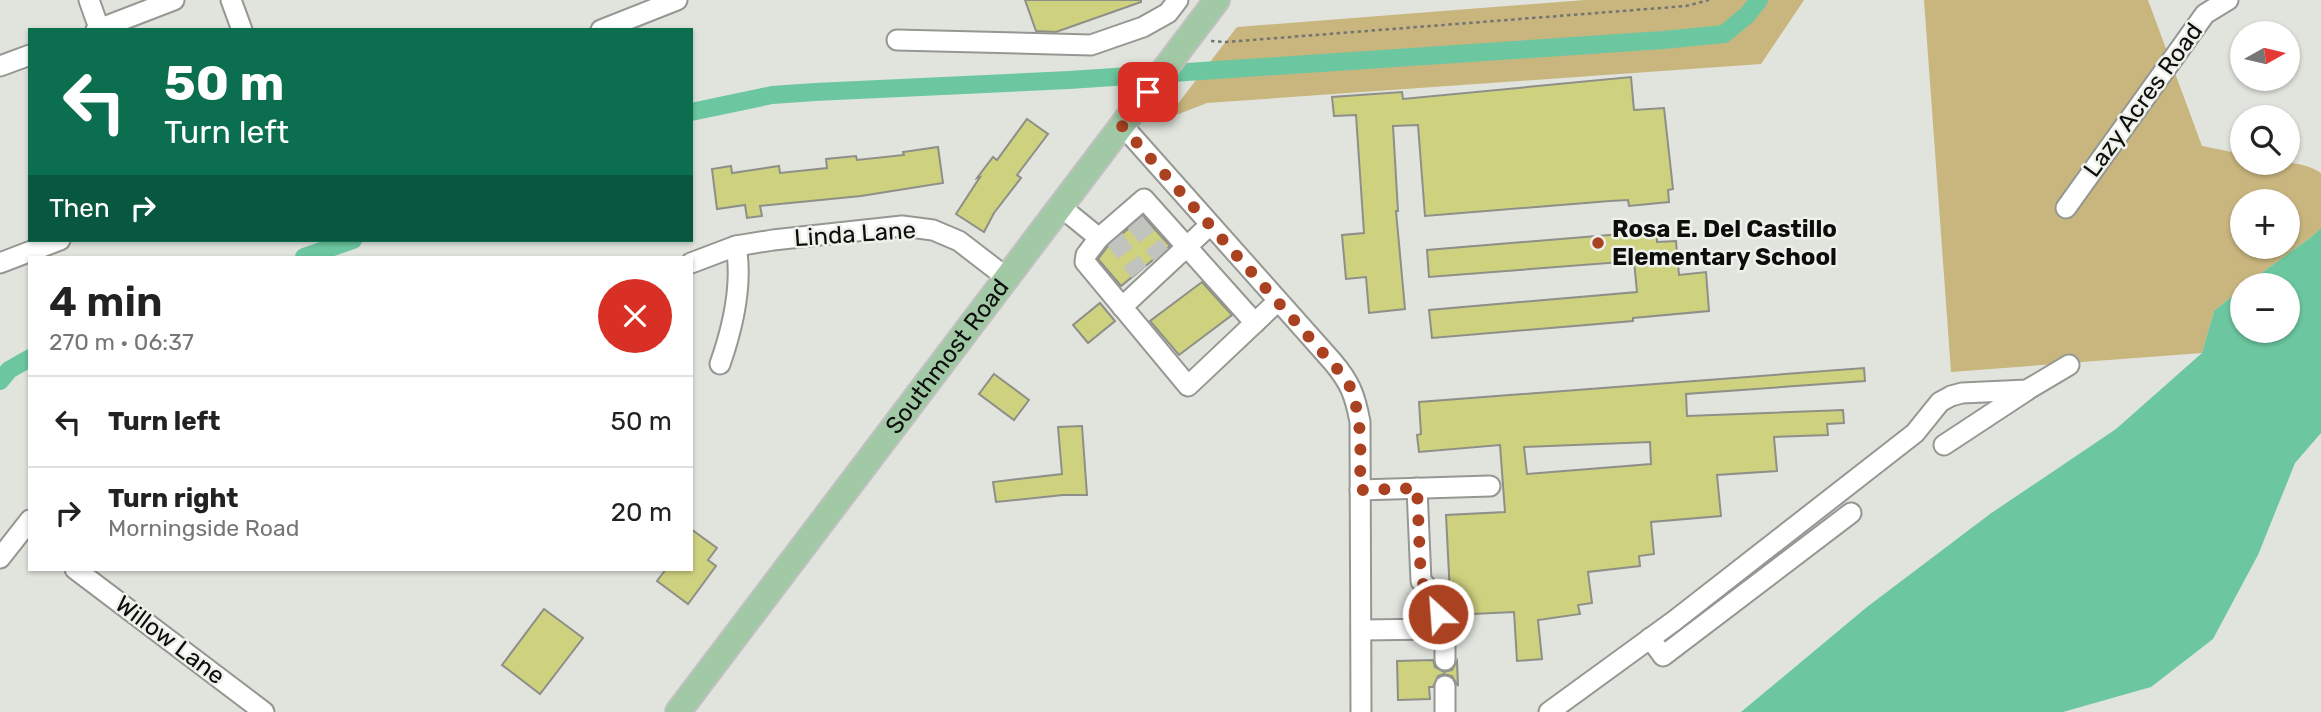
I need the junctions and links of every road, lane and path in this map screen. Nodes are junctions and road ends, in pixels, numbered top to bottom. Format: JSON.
{"nodes":[{"id":1,"x":89,"y":0,"type":"edge"},
{"id":2,"x":174,"y":0,"type":"edge"},
{"id":3,"x":231,"y":0,"type":"edge"},
{"id":4,"x":677,"y":0,"type":"edge"},
{"id":5,"x":1217,"y":0,"type":"edge"},
{"id":6,"x":1709,"y":0,"type":"edge"},
{"id":7,"x":2228,"y":0,"type":"edge"},
{"id":8,"x":1170,"y":4,"type":"edge"},
{"id":9,"x":97,"y":28,"type":"edge"},
{"id":10,"x":100,"y":28,"type":"edge"},
{"id":11,"x":241,"y":28,"type":"edge"},
{"id":12,"x":606,"y":28,"type":"edge"},
{"id":13,"x":897,"y":40,"type":"dead end"},
{"id":14,"x":1187,"y":40,"type":"junction"},
{"id":15,"x":28,"y":56,"type":"edge"},
{"id":16,"x":0,"y":66,"type":"edge"},
{"id":17,"x":1129,"y":118,"type":"junction"},
{"id":18,"x":1061,"y":207,"type":"junction"},
{"id":19,"x":2066,"y":208,"type":"dead end"},
{"id":20,"x":1210,"y":225,"type":"junction"},
{"id":21,"x":1107,"y":235,"type":"junction"},
{"id":22,"x":56,"y":242,"type":"edge"},
{"id":23,"x":736,"y":246,"type":"junction"},
{"id":24,"x":1186,"y":247,"type":"junction"},
{"id":25,"x":693,"y":262,"type":"edge"},
{"id":26,"x":0,"y":263,"type":"edge"},
{"id":27,"x":1007,"y":278,"type":"junction"},
{"id":28,"x":1278,"y":301,"type":"junction"},
{"id":29,"x":1122,"y":307,"type":"junction"},
{"id":30,"x":1255,"y":323,"type":"junction"},
{"id":31,"x":720,"y":364,"type":"dead end"},
{"id":32,"x":2069,"y":365,"type":"dead end"},
{"id":33,"x":2027,"y":390,"type":"junction"},
{"id":34,"x":1944,"y":445,"type":"dead end"},
{"id":35,"x":1490,"y":486,"type":"dead end"},
{"id":36,"x":1417,"y":488,"type":"junction"},
{"id":37,"x":1360,"y":490,"type":"junction"},
{"id":38,"x":1818,"y":508,"type":"junction"},
{"id":39,"x":1851,"y":513,"type":"dead end"},
{"id":40,"x":1833,"y":527,"type":"junction"},
{"id":41,"x":28,"y":528,"type":"edge"},
{"id":42,"x":0,"y":558,"type":"edge"},
{"id":43,"x":78,"y":571,"type":"edge"},
{"id":44,"x":1439,"y":629,"type":"junction"},
{"id":45,"x":1361,"y":630,"type":"junction"},
{"id":46,"x":1650,"y":638,"type":"junction"},
{"id":47,"x":1445,"y":660,"type":"dead end"},
{"id":48,"x":1446,"y":686,"type":"dead end"},
{"id":49,"x":264,"y":712,"type":"edge"},
{"id":50,"x":678,"y":712,"type":"edge"},
{"id":51,"x":1361,"y":712,"type":"edge"},
{"id":52,"x":1446,"y":712,"type":"edge"},
{"id":53,"x":1549,"y":712,"type":"edge"}],
"edges":[{"from":1,"to":9,"type":"street"},
{"from":2,"to":10,"type":"street"},
{"from":3,"to":11,"type":"street"},
{"from":4,"to":12,"type":"street"},
{"from":5,"to":14,"type":"main road","name":"Southmost Road"},
{"from":6,"to":14,"type":"path"},
{"from":7,"to":19,"type":"street","name":"Lazy Acres Road"},
{"from":8,"to":13,"type":"street"},
{"from":8,"to":14,"type":"street"},
{"from":14,"to":17,"type":"main road","name":"Southmost Road"},
{"from":15,"to":16,"type":"street"},
{"from":17,"to":18,"type":"main road","name":"Southmost Road"},
{"from":17,"to":20,"type":"street"},
{"from":18,"to":21,"type":"street"},
{"from":18,"to":27,"type":"main road","name":"Southmost Road"},
{"from":20,"to":24,"type":"street"},
{"from":20,"to":28,"type":"street"},
{"from":21,"to":24,"type":"street"},
{"from":21,"to":29,"type":"street"},
{"from":22,"to":26,"type":"street"},
{"from":23,"to":25,"type":"street","name":"Linda Lane"},
{"from":23,"to":27,"type":"street","name":"Linda Lane"},
{"from":23,"to":31,"type":"street"},
{"from":24,"to":29,"type":"street"},
{"from":24,"to":30,"type":"street"},
{"from":27,"to":50,"type":"main road","name":"Southmost Road"},
{"from":28,"to":30,"type":"street"},
{"from":28,"to":37,"type":"street"},
{"from":29,"to":30,"type":"street"},
{"from":32,"to":33,"type":"street"},
{"from":33,"to":34,"type":"street"},
{"from":33,"to":38,"type":"street"},
{"from":35,"to":36,"type":"street"},
{"from":36,"to":37,"type":"street"},
{"from":36,"to":44,"type":"street"},
{"from":37,"to":45,"type":"street"},
{"from":38,"to":40,"type":"street"},
{"from":38,"to":46,"type":"street"},
{"from":39,"to":40,"type":"street"},
{"from":40,"to":46,"type":"street"},
{"from":41,"to":42,"type":"street"},
{"from":43,"to":49,"type":"street","name":"Willow Lane"},
{"from":44,"to":45,"type":"street"},
{"from":44,"to":47,"type":"street"},
{"from":45,"to":51,"type":"street"},
{"from":46,"to":53,"type":"street"},
{"from":48,"to":52,"type":"street"}]}
